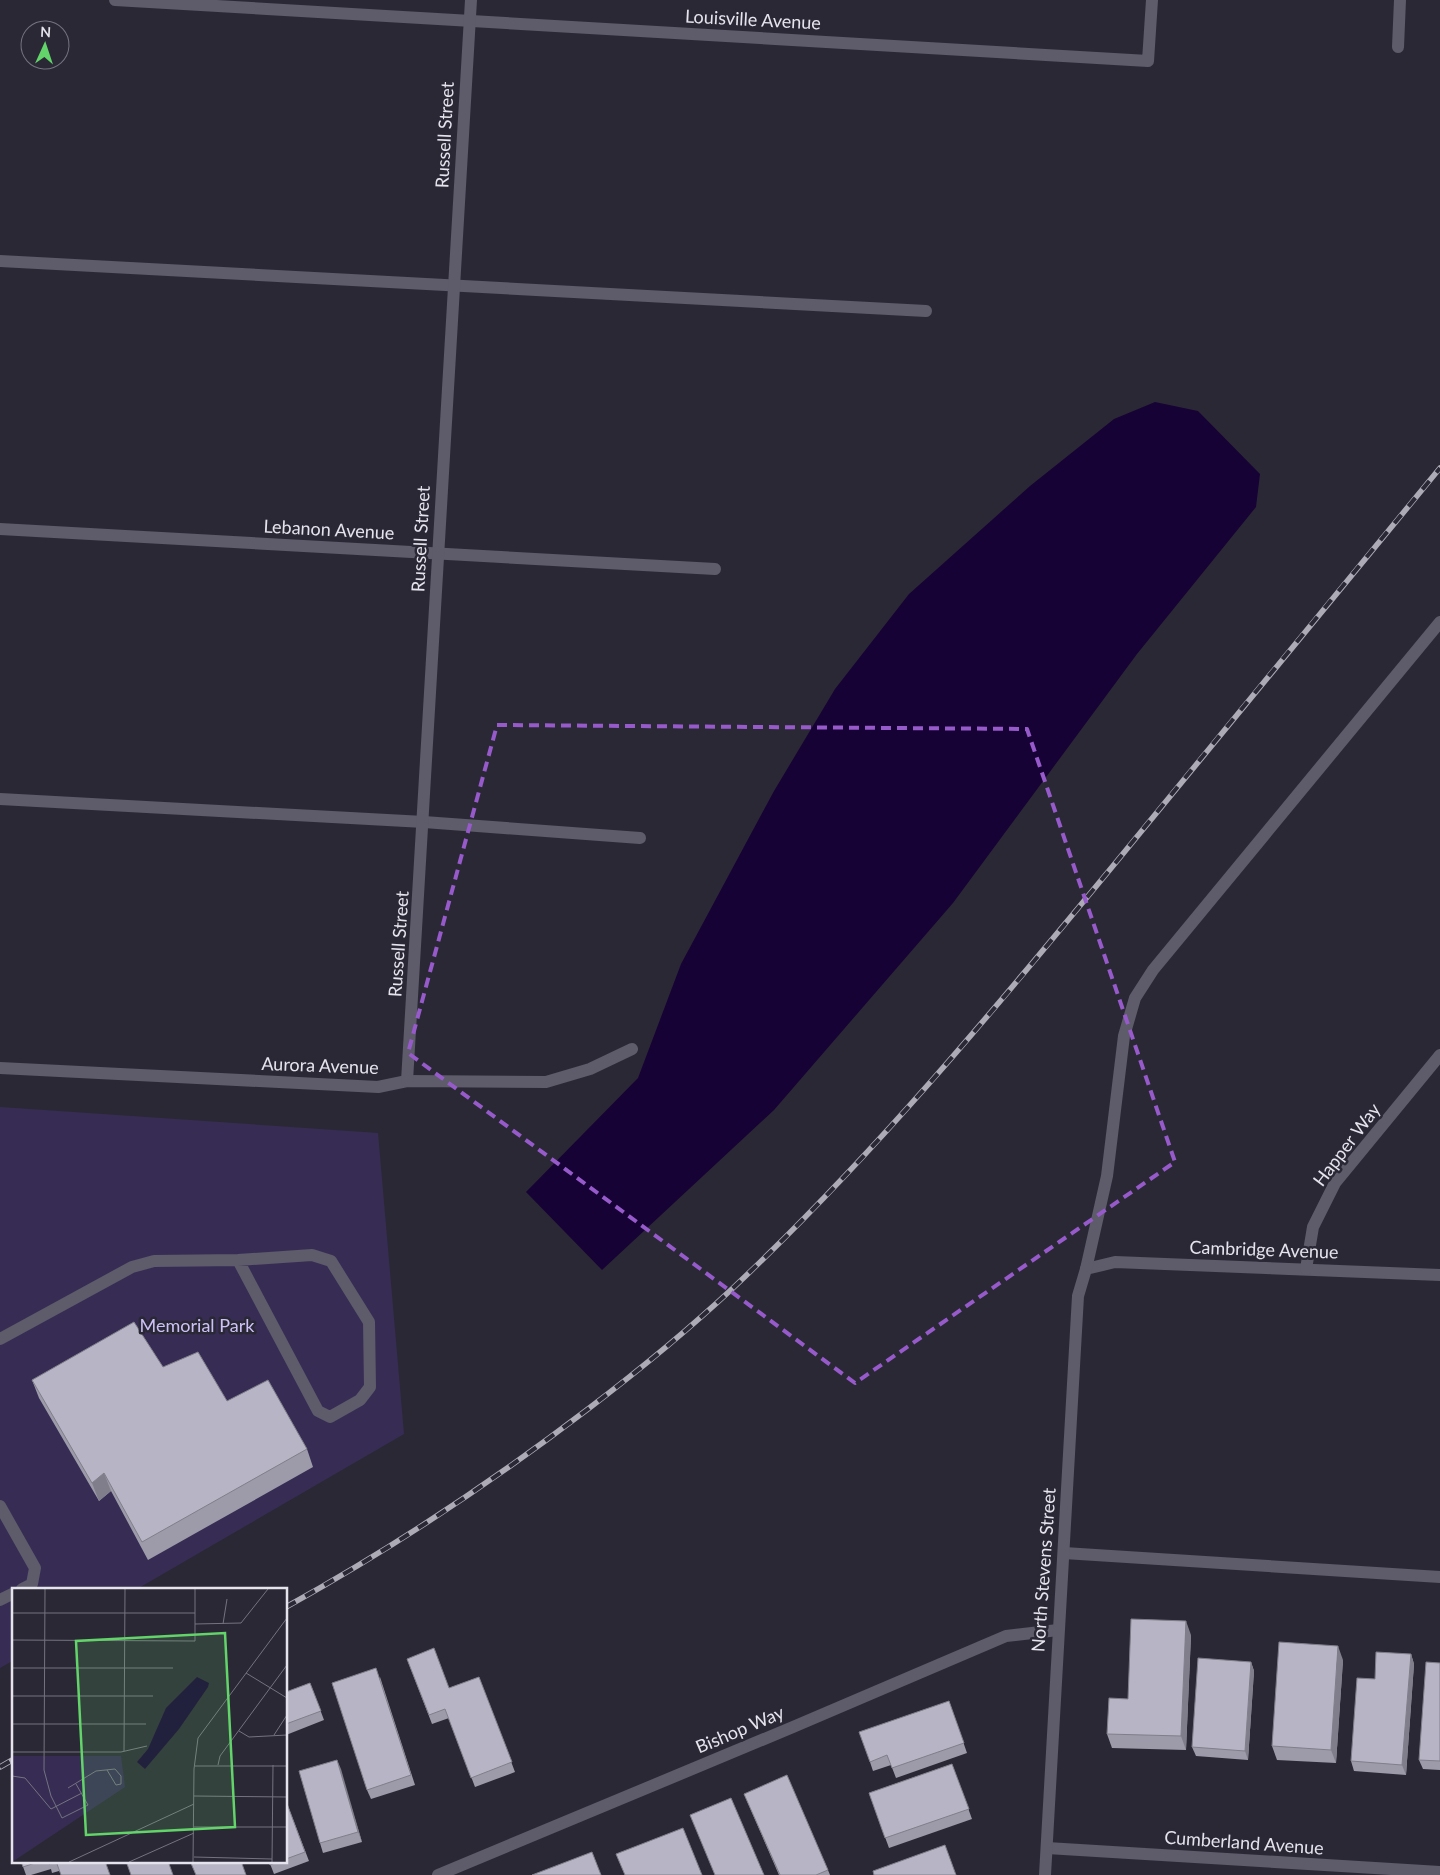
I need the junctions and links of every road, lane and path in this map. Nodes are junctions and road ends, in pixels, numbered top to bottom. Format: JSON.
{"nodes":[{"id":1,"x":115,"y":0,"type":"edge"},
{"id":2,"x":471,"y":0,"type":"edge"},
{"id":3,"x":1152,"y":0,"type":"edge"},
{"id":4,"x":1400,"y":0,"type":"edge"},
{"id":5,"x":470,"y":21,"type":"junction"},
{"id":6,"x":1398,"y":47,"type":"dead end"},
{"id":7,"x":0,"y":261,"type":"edge"},
{"id":8,"x":454,"y":286,"type":"junction"},
{"id":9,"x":926,"y":311,"type":"dead end"},
{"id":10,"x":0,"y":529,"type":"edge"},
{"id":11,"x":438,"y":554,"type":"junction"},
{"id":12,"x":715,"y":569,"type":"dead end"},
{"id":13,"x":1440,"y":622,"type":"edge"},
{"id":14,"x":0,"y":799,"type":"edge"},
{"id":15,"x":424,"y":822,"type":"junction"},
{"id":16,"x":640,"y":838,"type":"dead end"},
{"id":17,"x":632,"y":1049,"type":"dead end"},
{"id":18,"x":1440,"y":1054,"type":"edge"},
{"id":19,"x":0,"y":1068,"type":"edge"},
{"id":20,"x":407,"y":1081,"type":"junction"},
{"id":21,"x":238,"y":1260,"type":"junction"},
{"id":22,"x":1086,"y":1269,"type":"junction"},
{"id":23,"x":1306,"y":1269,"type":"junction"},
{"id":24,"x":1440,"y":1275,"type":"edge"},
{"id":25,"x":0,"y":1338,"type":"edge"},
{"id":26,"x":0,"y":1506,"type":"edge"},
{"id":27,"x":1064,"y":1553,"type":"junction"},
{"id":28,"x":1440,"y":1577,"type":"edge"},
{"id":29,"x":24,"y":1588,"type":"edge"},
{"id":30,"x":12,"y":1594,"type":"edge"},
{"id":31,"x":0,"y":1600,"type":"edge"},
{"id":32,"x":1058,"y":1630,"type":"junction"},
{"id":33,"x":1046,"y":1848,"type":"junction"},
{"id":34,"x":1440,"y":1872,"type":"edge"},
{"id":35,"x":438,"y":1875,"type":"edge"},
{"id":36,"x":1045,"y":1875,"type":"edge"}],
"edges":[{"from":1,"to":5,"type":"street","name":"Louisville Avenue"},
{"from":2,"to":5,"type":"street","name":"Russell Street"},
{"from":3,"to":5,"type":"street","name":"Louisville Avenue"},
{"from":4,"to":6,"type":"street"},
{"from":5,"to":8,"type":"street","name":"Russell Street"},
{"from":7,"to":8,"type":"street"},
{"from":8,"to":9,"type":"street"},
{"from":8,"to":11,"type":"street","name":"Russell Street"},
{"from":10,"to":11,"type":"street","name":"Lebanon Avenue"},
{"from":11,"to":12,"type":"street","name":"Lebanon Avenue"},
{"from":11,"to":15,"type":"street","name":"Russell Street"},
{"from":13,"to":22,"type":"street","name":"North Stevens Street"},
{"from":14,"to":15,"type":"street"},
{"from":15,"to":16,"type":"street"},
{"from":15,"to":20,"type":"street","name":"Russell Street"},
{"from":17,"to":20,"type":"street","name":"Aurora Avenue"},
{"from":18,"to":23,"type":"street","name":"Happer Way"},
{"from":19,"to":20,"type":"street","name":"Aurora Avenue"},
{"from":21,"to":21,"type":"street"},
{"from":21,"to":25,"type":"street"},
{"from":22,"to":23,"type":"street","name":"Cambridge Avenue"},
{"from":22,"to":27,"type":"street","name":"North Stevens Street"},
{"from":23,"to":24,"type":"street","name":"Cambridge Avenue"},
{"from":26,"to":29,"type":"street"},
{"from":27,"to":28,"type":"street"},
{"from":27,"to":32,"type":"street","name":"North Stevens Street"},
{"from":30,"to":31,"type":"street"},
{"from":32,"to":33,"type":"street","name":"North Stevens Street"},
{"from":32,"to":35,"type":"street","name":"Bishop Way"},
{"from":33,"to":34,"type":"street","name":"Cumberland Avenue"},
{"from":33,"to":36,"type":"street","name":"North Stevens Street"}]}
